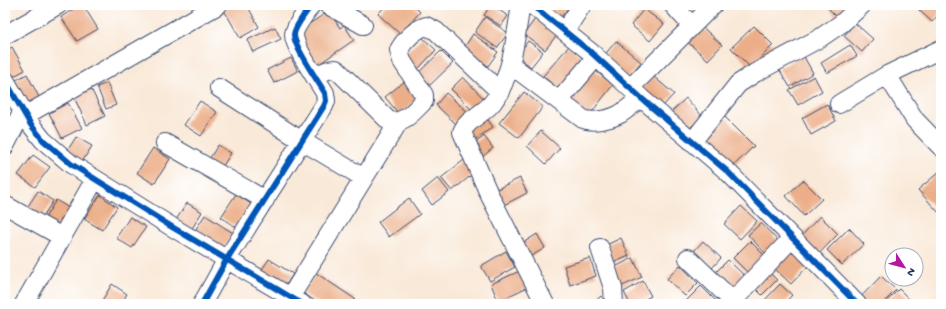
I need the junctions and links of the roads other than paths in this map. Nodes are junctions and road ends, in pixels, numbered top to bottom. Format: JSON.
{"nodes":[{"id":1,"x":58,"y":5,"type":"edge"},
{"id":2,"x":218,"y":5,"type":"edge"},
{"id":3,"x":311,"y":5,"type":"edge"},
{"id":4,"x":328,"y":5,"type":"edge"},
{"id":5,"x":521,"y":5,"type":"edge"},
{"id":6,"x":532,"y":5,"type":"edge"},
{"id":7,"x":582,"y":5,"type":"edge"},
{"id":8,"x":673,"y":5,"type":"edge"},
{"id":9,"x":713,"y":5,"type":"edge"},
{"id":10,"x":862,"y":5,"type":"edge"},
{"id":11,"x":363,"y":25,"type":"dead end"},
{"id":12,"x":692,"y":26,"type":"junction"},
{"id":13,"x":565,"y":31,"type":"junction"},
{"id":14,"x":5,"y":35,"type":"edge"},
{"id":15,"x":941,"y":49,"type":"edge"},
{"id":16,"x":596,"y":57,"type":"junction"},
{"id":17,"x":511,"y":65,"type":"junction"},
{"id":18,"x":887,"y":75,"type":"junction"},
{"id":19,"x":316,"y":76,"type":"junction"},
{"id":20,"x":5,"y":80,"type":"edge"},
{"id":21,"x":219,"y":88,"type":"dead end"},
{"id":22,"x":500,"y":92,"type":"junction"},
{"id":23,"x":635,"y":93,"type":"junction"},
{"id":24,"x":559,"y":101,"type":"junction"},
{"id":25,"x":839,"y":104,"type":"dead end"},
{"id":26,"x":24,"y":113,"type":"junction"},
{"id":27,"x":398,"y":123,"type":"junction"},
{"id":28,"x":302,"y":142,"type":"junction"},
{"id":29,"x":692,"y":142,"type":"junction"},
{"id":30,"x":165,"y":143,"type":"dead end"},
{"id":31,"x":5,"y":146,"type":"edge"},
{"id":32,"x":941,"y":147,"type":"edge"},
{"id":33,"x":95,"y":178,"type":"junction"},
{"id":34,"x":364,"y":178,"type":"junction"},
{"id":35,"x":265,"y":200,"type":"junction"},
{"id":36,"x":5,"y":205,"type":"edge"},
{"id":37,"x":62,"y":238,"type":"junction"},
{"id":38,"x":792,"y":238,"type":"junction"},
{"id":39,"x":600,"y":248,"type":"dead end"},
{"id":40,"x":688,"y":258,"type":"dead end"},
{"id":41,"x":227,"y":259,"type":"junction"},
{"id":42,"x":293,"y":301,"type":"edge"},
{"id":43,"x":27,"y":303,"type":"edge"},
{"id":44,"x":733,"y":303,"type":"edge"},
{"id":45,"x":202,"y":304,"type":"edge"},
{"id":46,"x":545,"y":304,"type":"edge"},
{"id":47,"x":614,"y":304,"type":"edge"},
{"id":48,"x":857,"y":304,"type":"edge"}],
"edges":[{"from":1,"to":14,"type":"street"},
{"from":2,"to":26,"type":"street"},
{"from":3,"to":19,"type":"street"},
{"from":4,"to":11,"type":"street"},
{"from":5,"to":17,"type":"street"},
{"from":6,"to":13,"type":"street"},
{"from":7,"to":13,"type":"street"},
{"from":8,"to":12,"type":"street"},
{"from":9,"to":12,"type":"street"},
{"from":10,"to":29,"type":"street"},
{"from":12,"to":23,"type":"street"},
{"from":13,"to":16,"type":"street"},
{"from":15,"to":18,"type":"street"},
{"from":16,"to":23,"type":"street"},
{"from":16,"to":24,"type":"street"},
{"from":17,"to":22,"type":"street"},
{"from":17,"to":24,"type":"street"},
{"from":18,"to":25,"type":"street"},
{"from":18,"to":32,"type":"street"},
{"from":19,"to":27,"type":"street"},
{"from":19,"to":28,"type":"street"},
{"from":20,"to":26,"type":"street"},
{"from":21,"to":28,"type":"street"},
{"from":22,"to":27,"type":"street"},
{"from":22,"to":46,"type":"street"},
{"from":23,"to":24,"type":"street"},
{"from":23,"to":29,"type":"street"},
{"from":26,"to":31,"type":"street"},
{"from":26,"to":33,"type":"street"},
{"from":27,"to":34,"type":"street"},
{"from":28,"to":34,"type":"street"},
{"from":28,"to":35,"type":"street"},
{"from":29,"to":38,"type":"street"},
{"from":30,"to":35,"type":"street"},
{"from":33,"to":37,"type":"street"},
{"from":33,"to":41,"type":"street"},
{"from":34,"to":42,"type":"street"},
{"from":35,"to":41,"type":"street"},
{"from":36,"to":37,"type":"street"},
{"from":37,"to":43,"type":"street"},
{"from":38,"to":44,"type":"street"},
{"from":38,"to":48,"type":"street"},
{"from":39,"to":47,"type":"street"},
{"from":40,"to":44,"type":"street"},
{"from":41,"to":42,"type":"street"},
{"from":41,"to":45,"type":"street"}]}
